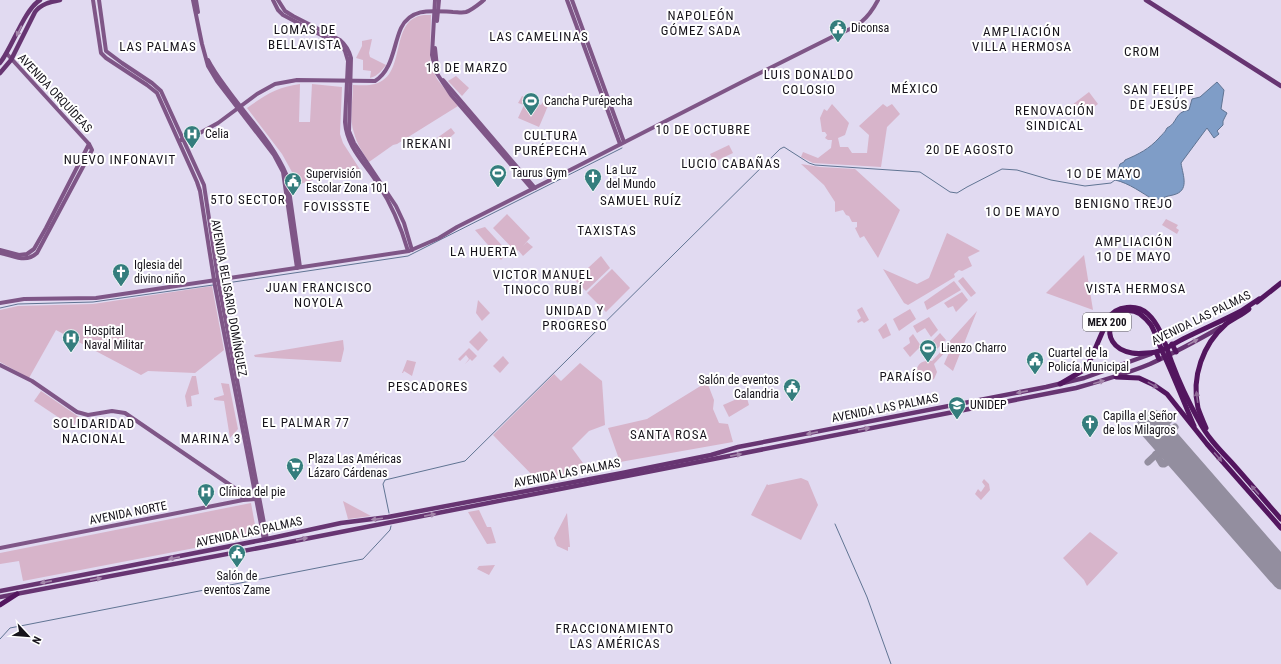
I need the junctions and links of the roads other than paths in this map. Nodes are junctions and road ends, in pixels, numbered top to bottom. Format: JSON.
{"nodes":[{"id":1,"x":40,"y":0,"type":"edge"},
{"id":2,"x":60,"y":0,"type":"edge"},
{"id":3,"x":93,"y":0,"type":"edge"},
{"id":4,"x":99,"y":0,"type":"edge"},
{"id":5,"x":193,"y":0,"type":"edge"},
{"id":6,"x":196,"y":0,"type":"edge"},
{"id":7,"x":273,"y":0,"type":"edge"},
{"id":8,"x":278,"y":0,"type":"edge"},
{"id":9,"x":435,"y":0,"type":"edge"},
{"id":10,"x":439,"y":0,"type":"edge"},
{"id":11,"x":484,"y":0,"type":"edge"},
{"id":12,"x":567,"y":0,"type":"edge"},
{"id":13,"x":572,"y":0,"type":"edge"},
{"id":14,"x":878,"y":0,"type":"edge"},
{"id":15,"x":1146,"y":0,"type":"edge"},
{"id":16,"x":436,"y":11,"type":"junction"},
{"id":17,"x":101,"y":17,"type":"junction"},
{"id":18,"x":96,"y":18,"type":"junction"},
{"id":19,"x":7,"y":54,"type":"junction"},
{"id":20,"x":11,"y":60,"type":"junction"},
{"id":21,"x":0,"y":63,"type":"edge"},
{"id":22,"x":0,"y":73,"type":"edge"},
{"id":23,"x":349,"y":82,"type":"junction"},
{"id":24,"x":1281,"y":86,"type":"edge"},
{"id":25,"x":240,"y":108,"type":"junction"},
{"id":26,"x":183,"y":141,"type":"junction"},
{"id":27,"x":622,"y":143,"type":"junction"},
{"id":28,"x":534,"y":188,"type":"junction"},
{"id":29,"x":47,"y":229,"type":"junction"},
{"id":30,"x":0,"y":250,"type":"edge"},
{"id":31,"x":410,"y":250,"type":"junction"},
{"id":32,"x":0,"y":253,"type":"edge"},
{"id":33,"x":299,"y":268,"type":"junction"},
{"id":34,"x":1281,"y":283,"type":"edge"},
{"id":35,"x":217,"y":284,"type":"junction"},
{"id":36,"x":1259,"y":299,"type":"junction"},
{"id":37,"x":0,"y":303,"type":"edge"},
{"id":38,"x":1226,"y":324,"type":"junction"},
{"id":39,"x":1172,"y":344,"type":"junction"},
{"id":40,"x":1156,"y":352,"type":"junction"},
{"id":41,"x":1176,"y":352,"type":"junction"},
{"id":42,"x":1160,"y":359,"type":"junction"},
{"id":43,"x":0,"y":365,"type":"edge"},
{"id":44,"x":1171,"y":366,"type":"junction"},
{"id":45,"x":1116,"y":377,"type":"junction"},
{"id":46,"x":1082,"y":379,"type":"junction"},
{"id":47,"x":1062,"y":383,"type":"junction"},
{"id":48,"x":1083,"y":386,"type":"junction"},
{"id":49,"x":1046,"y":387,"type":"junction"},
{"id":50,"x":1048,"y":394,"type":"junction"},
{"id":51,"x":1194,"y":426,"type":"junction"},
{"id":52,"x":1208,"y":434,"type":"junction"},
{"id":53,"x":257,"y":499,"type":"junction"},
{"id":54,"x":243,"y":500,"type":"junction"},
{"id":55,"x":1281,"y":519,"type":"edge"},
{"id":56,"x":1281,"y":528,"type":"edge"},
{"id":57,"x":265,"y":540,"type":"junction"},
{"id":58,"x":0,"y":548,"type":"edge"},
{"id":59,"x":0,"y":591,"type":"edge"},
{"id":60,"x":17,"y":594,"type":"junction"},
{"id":61,"x":0,"y":597,"type":"edge"},
{"id":62,"x":0,"y":605,"type":"edge"}],
"edges":[{"from":1,"to":19,"type":"main road","one_way":true},
{"from":2,"to":20,"type":"main road"},
{"from":3,"to":18,"type":"street","name":"AVENIDA BELISARIO DOMÍNGUEZ"},
{"from":4,"to":17,"type":"street","name":"AVENIDA BELISARIO DOMÍNGUEZ"},
{"from":5,"to":25,"type":"street"},
{"from":6,"to":25,"type":"street"},
{"from":7,"to":23,"type":"street"},
{"from":8,"to":23,"type":"street"},
{"from":9,"to":16,"type":"street"},
{"from":10,"to":16,"type":"street"},
{"from":11,"to":16,"type":"street"},
{"from":12,"to":27,"type":"street"},
{"from":13,"to":27,"type":"street"},
{"from":14,"to":27,"type":"street"},
{"from":15,"to":24,"type":"main road"},
{"from":16,"to":23,"type":"street"},
{"from":16,"to":28,"type":"street"},
{"from":17,"to":18,"type":"street"},
{"from":17,"to":26,"type":"street","name":"AVENIDA BELISARIO DOMÍNGUEZ"},
{"from":18,"to":26,"type":"street","name":"AVENIDA BELISARIO DOMÍNGUEZ"},
{"from":19,"to":20,"type":"street","name":"AVENIDA ORQUÍDEAS"},
{"from":19,"to":21,"type":"main road"},
{"from":20,"to":22,"type":"main road"},
{"from":20,"to":29,"type":"street","name":"AVENIDA ORQUÍDEAS"},
{"from":23,"to":25,"type":"street"},
{"from":23,"to":31,"type":"street"},
{"from":25,"to":26,"type":"street"},
{"from":25,"to":33,"type":"street"},
{"from":26,"to":35,"type":"street","name":"AVENIDA BELISARIO DOMÍNGUEZ"},
{"from":27,"to":28,"type":"street"},
{"from":28,"to":31,"type":"street"},
{"from":29,"to":30,"type":"street"},
{"from":29,"to":32,"type":"street"},
{"from":31,"to":33,"type":"street"},
{"from":33,"to":35,"type":"street"},
{"from":34,"to":36,"type":"highway","number":"MEX 200"},
{"from":35,"to":37,"type":"street"},
{"from":35,"to":53,"type":"street","name":"AVENIDA BELISARIO DOMÍNGUEZ"},
{"from":36,"to":38,"type":"highway","name":"AVENIDA LAS PALMAS","number":"MEX 200"},
{"from":36,"to":39,"type":"highway","name":"AVENIDA LAS PALMAS","number":"MEX 200"},
{"from":41,"to":38,"type":"main road","name":"AVENIDA LAS PALMAS","one_way":true},
{"from":52,"to":38,"type":"highway","number":"MEX 200","one_way":true},
{"from":39,"to":40,"type":"highway","name":"AVENIDA LAS PALMAS","number":"MEX 200"},
{"from":39,"to":41,"type":"highway"},
{"from":40,"to":42,"type":"highway"},
{"from":40,"to":44,"type":"highway"},
{"from":40,"to":46,"type":"main road","name":"AVENIDA LAS PALMAS"},
{"from":41,"to":42,"type":"main road","name":"AVENIDA LAS PALMAS"},
{"from":42,"to":45,"type":"main road","name":"AVENIDA LAS PALMAS"},
{"from":43,"to":54,"type":"street"},
{"from":44,"to":47,"type":"highway","number":"MEX 200"},
{"from":44,"to":51,"type":"highway"},
{"from":44,"to":52,"type":"highway","number":"MEX 200"},
{"from":48,"to":45,"type":"main road","name":"AVENIDA LAS PALMAS","one_way":true},
{"from":45,"to":51,"type":"highway","one_way":true},
{"from":46,"to":47,"type":"main road","name":"AVENIDA LAS PALMAS"},
{"from":46,"to":48,"type":"main road"},
{"from":47,"to":49,"type":"main road","name":"AVENIDA LAS PALMAS"},
{"from":48,"to":50,"type":"main road","name":"AVENIDA LAS PALMAS"},
{"from":49,"to":50,"type":"main road"},
{"from":49,"to":57,"type":"main road","name":"AVENIDA LAS PALMAS","one_way":true},
{"from":60,"to":50,"type":"main road","name":"AVENIDA LAS PALMAS","one_way":true},
{"from":51,"to":56,"type":"highway","one_way":true},
{"from":55,"to":52,"type":"highway","number":"MEX 200","one_way":true},
{"from":53,"to":54,"type":"street","name":"AVENIDA NORTE"},
{"from":53,"to":57,"type":"street","name":"AVENIDA BELISARIO DOMÍNGUEZ"},
{"from":54,"to":58,"type":"street","name":"AVENIDA NORTE"},
{"from":57,"to":59,"type":"main road","name":"AVENIDA LAS PALMAS","one_way":true},
{"from":60,"to":61,"type":"main road","name":"AVENIDA LAS PALMAS"},
{"from":60,"to":62,"type":"highway"}]}
